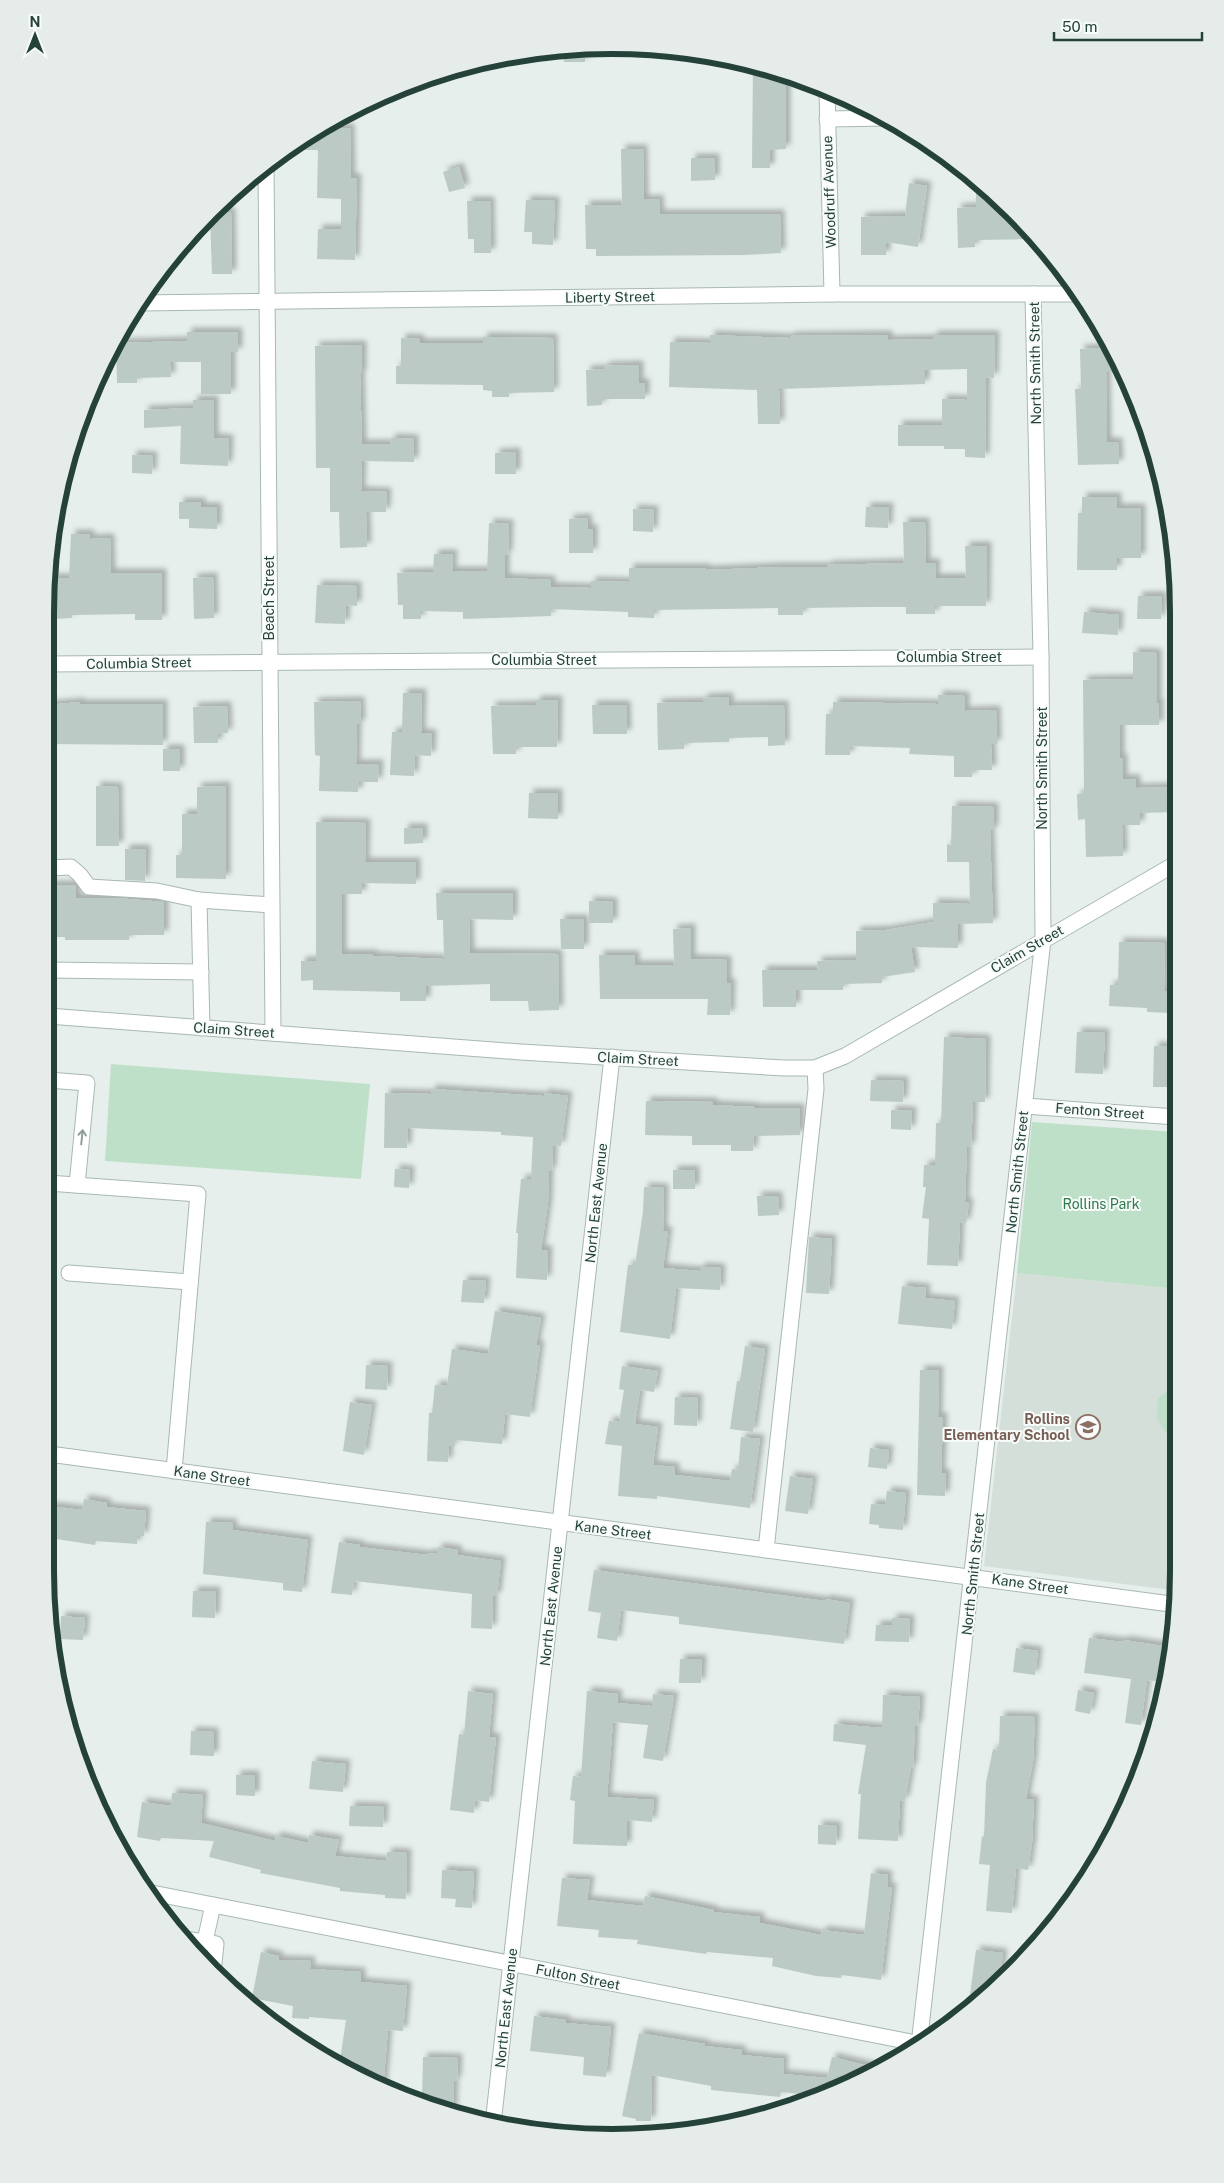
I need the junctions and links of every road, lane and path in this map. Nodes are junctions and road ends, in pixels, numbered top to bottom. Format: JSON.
{"nodes":[{"id":1,"x":827,"y":96,"type":"edge"},
{"id":2,"x":872,"y":118,"type":"edge"},
{"id":3,"x":827,"y":119,"type":"junction"},
{"id":4,"x":266,"y":174,"type":"edge"},
{"id":5,"x":832,"y":294,"type":"junction"},
{"id":6,"x":1033,"y":294,"type":"junction"},
{"id":7,"x":1070,"y":294,"type":"edge"},
{"id":8,"x":267,"y":301,"type":"junction"},
{"id":9,"x":147,"y":303,"type":"edge"},
{"id":10,"x":1041,"y":657,"type":"junction"},
{"id":11,"x":270,"y":661,"type":"junction"},
{"id":12,"x":54,"y":664,"type":"edge"},
{"id":13,"x":1170,"y":867,"type":"edge"},
{"id":14,"x":54,"y":868,"type":"edge"},
{"id":15,"x":199,"y":900,"type":"junction"},
{"id":16,"x":271,"y":905,"type":"junction"},
{"id":17,"x":1043,"y":940,"type":"junction"},
{"id":18,"x":54,"y":970,"type":"edge"},
{"id":19,"x":201,"y":972,"type":"junction"},
{"id":20,"x":54,"y":1016,"type":"edge"},
{"id":21,"x":202,"y":1028,"type":"junction"},
{"id":22,"x":272,"y":1033,"type":"junction"},
{"id":23,"x":612,"y":1057,"type":"junction"},
{"id":24,"x":815,"y":1068,"type":"junction"},
{"id":25,"x":54,"y":1080,"type":"edge"},
{"id":26,"x":1025,"y":1106,"type":"junction"},
{"id":27,"x":1170,"y":1117,"type":"edge"},
{"id":28,"x":54,"y":1183,"type":"edge"},
{"id":29,"x":77,"y":1185,"type":"junction"},
{"id":30,"x":69,"y":1273,"type":"dead end"},
{"id":31,"x":190,"y":1282,"type":"junction"},
{"id":32,"x":54,"y":1455,"type":"edge"},
{"id":33,"x":174,"y":1471,"type":"junction"},
{"id":34,"x":560,"y":1523,"type":"junction"},
{"id":35,"x":766,"y":1550,"type":"junction"},
{"id":36,"x":973,"y":1576,"type":"junction"},
{"id":37,"x":1169,"y":1604,"type":"edge"},
{"id":38,"x":157,"y":1894,"type":"edge"},
{"id":39,"x":213,"y":1905,"type":"junction"},
{"id":40,"x":193,"y":1940,"type":"edge"},
{"id":41,"x":204,"y":1941,"type":"junction"},
{"id":42,"x":214,"y":1963,"type":"edge"},
{"id":43,"x":510,"y":1963,"type":"junction"},
{"id":44,"x":921,"y":2036,"type":"edge"},
{"id":45,"x":910,"y":2042,"type":"edge"},
{"id":46,"x":494,"y":2117,"type":"edge"}],
"edges":[{"from":1,"to":3,"type":"street","name":"Woodruff Avenue"},
{"from":2,"to":3,"type":"street"},
{"from":3,"to":5,"type":"street","name":"Woodruff Avenue"},
{"from":4,"to":8,"type":"street","name":"Beach Street"},
{"from":5,"to":6,"type":"street","name":"Liberty Street"},
{"from":5,"to":8,"type":"street","name":"Liberty Street"},
{"from":6,"to":7,"type":"street","name":"Liberty Street"},
{"from":6,"to":10,"type":"street","name":"North Smith Street"},
{"from":8,"to":9,"type":"street","name":"Liberty Street"},
{"from":8,"to":11,"type":"street","name":"Beach Street"},
{"from":10,"to":11,"type":"street","name":"Columbia Street"},
{"from":10,"to":17,"type":"street","name":"North Smith Street"},
{"from":11,"to":12,"type":"street","name":"Columbia Street"},
{"from":11,"to":16,"type":"street","name":"Beach Street"},
{"from":13,"to":17,"type":"street","name":"Claim Street"},
{"from":14,"to":15,"type":"street"},
{"from":15,"to":16,"type":"street"},
{"from":15,"to":19,"type":"street"},
{"from":16,"to":22,"type":"street","name":"Beach Street"},
{"from":17,"to":24,"type":"street","name":"Claim Street"},
{"from":17,"to":26,"type":"street","name":"North Smith Street"},
{"from":18,"to":19,"type":"street"},
{"from":19,"to":21,"type":"street"},
{"from":20,"to":21,"type":"street","name":"Claim Street"},
{"from":21,"to":22,"type":"street","name":"Claim Street"},
{"from":22,"to":23,"type":"street","name":"Claim Street"},
{"from":23,"to":24,"type":"street","name":"Claim Street"},
{"from":23,"to":34,"type":"street","name":"North East Avenue"},
{"from":24,"to":35,"type":"street"},
{"from":29,"to":25,"type":"street","one_way":true},
{"from":26,"to":27,"type":"street","name":"Fenton Street"},
{"from":26,"to":36,"type":"street","name":"North Smith Street"},
{"from":28,"to":29,"type":"street"},
{"from":29,"to":31,"type":"street"},
{"from":30,"to":31,"type":"street"},
{"from":31,"to":33,"type":"street"},
{"from":32,"to":33,"type":"street","name":"Kane Street"},
{"from":33,"to":34,"type":"street","name":"Kane Street"},
{"from":34,"to":35,"type":"street","name":"Kane Street"},
{"from":34,"to":43,"type":"street","name":"North East Avenue"},
{"from":35,"to":36,"type":"street","name":"Kane Street"},
{"from":36,"to":37,"type":"street","name":"Kane Street"},
{"from":36,"to":44,"type":"street","name":"North Smith Street"},
{"from":38,"to":39,"type":"street","name":"Fulton Street"},
{"from":39,"to":41,"type":"street"},
{"from":39,"to":43,"type":"street","name":"Fulton Street"},
{"from":40,"to":41,"type":"street"},
{"from":41,"to":42,"type":"street"},
{"from":43,"to":45,"type":"street","name":"Fulton Street"},
{"from":43,"to":46,"type":"street","name":"North East Avenue"}]}
